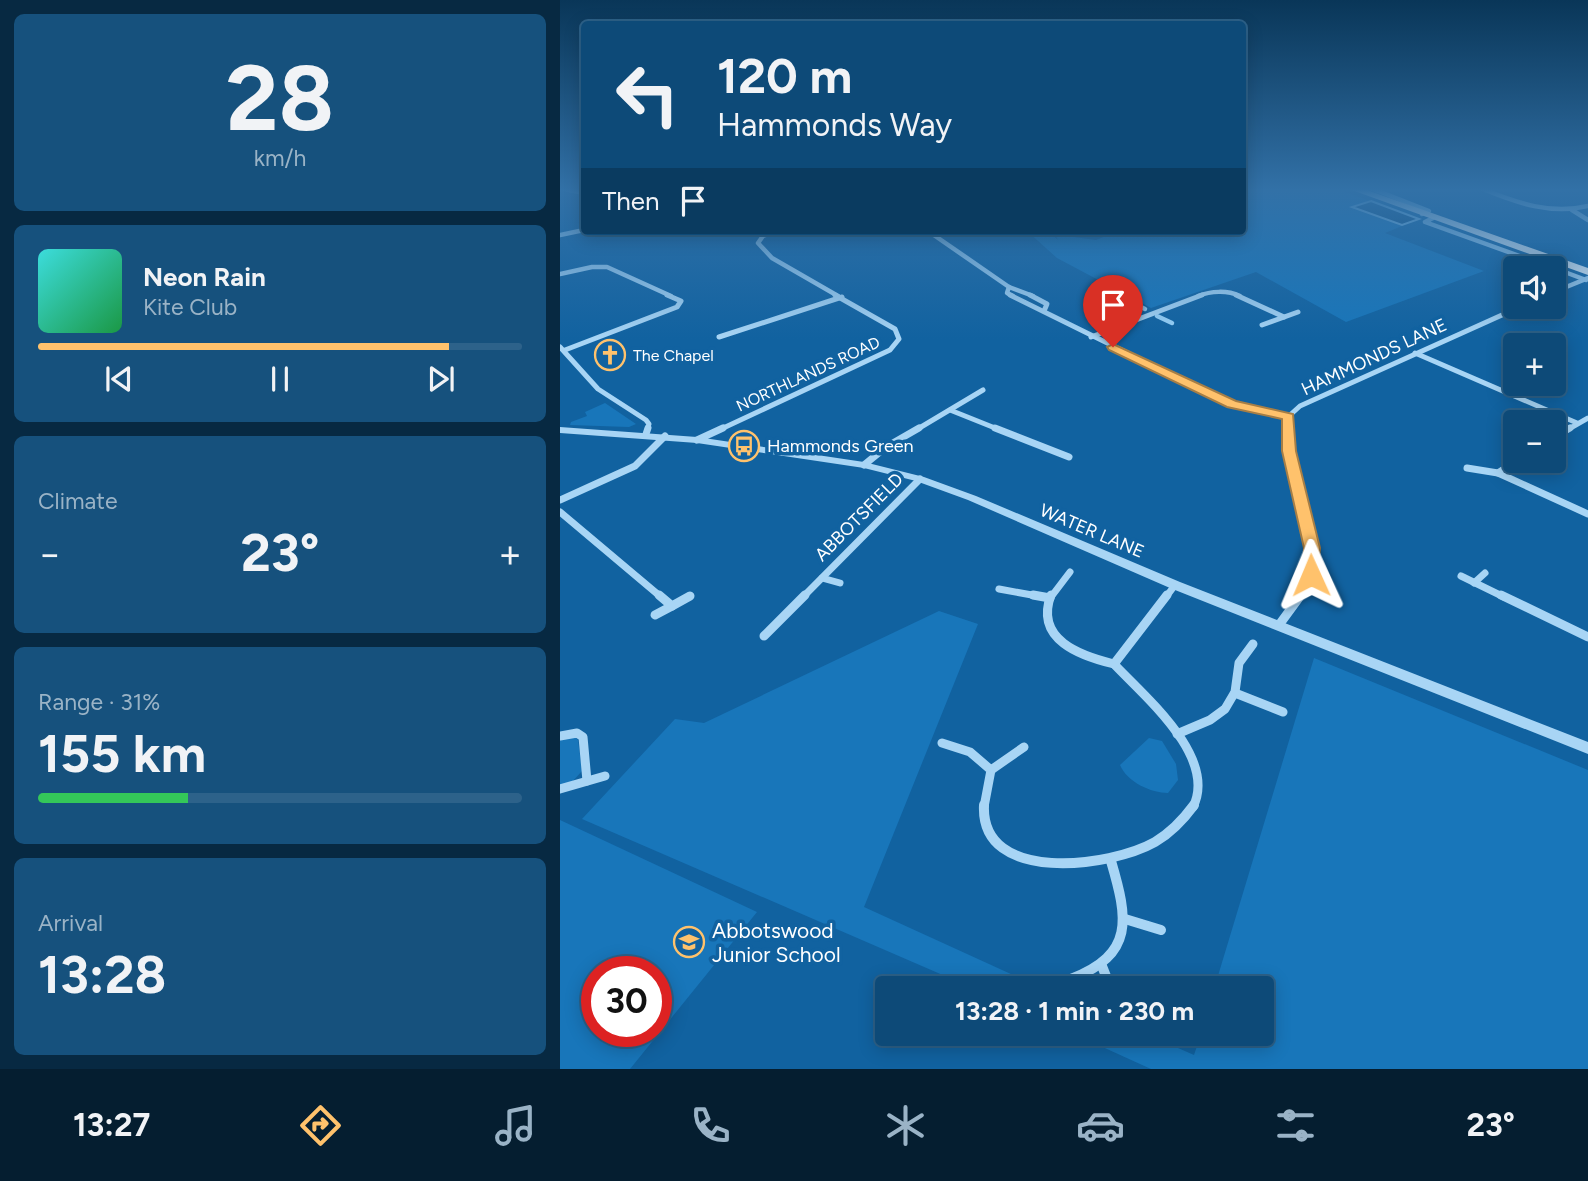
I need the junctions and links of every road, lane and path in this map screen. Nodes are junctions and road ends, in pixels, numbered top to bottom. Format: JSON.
{"nodes":[{"id":1,"x":761,"y":239,"type":"edge"},
{"id":2,"x":939,"y":239,"type":"edge"},
{"id":3,"x":1472,"y":239,"type":"edge"},
{"id":4,"x":1488,"y":239,"type":"edge"},
{"id":5,"x":1520,"y":256,"type":"edge"},
{"id":6,"x":1566,"y":271,"type":"edge"},
{"id":7,"x":560,"y":274,"type":"edge"},
{"id":8,"x":1587,"y":277,"type":"edge"},
{"id":9,"x":1009,"y":287,"type":"junction"},
{"id":10,"x":1566,"y":287,"type":"edge"},
{"id":11,"x":842,"y":297,"type":"junction"},
{"id":12,"x":1044,"y":311,"type":"junction"},
{"id":13,"x":1298,"y":312,"type":"dead end"},
{"id":14,"x":1503,"y":314,"type":"edge"},
{"id":15,"x":1284,"y":317,"type":"junction"},
{"id":16,"x":1262,"y":325,"type":"dead end"},
{"id":17,"x":719,"y":337,"type":"dead end"},
{"id":18,"x":1091,"y":337,"type":"junction"},
{"id":19,"x":562,"y":348,"type":"edge"},
{"id":20,"x":1415,"y":353,"type":"junction"},
{"id":21,"x":983,"y":390,"type":"dead end"},
{"id":22,"x":950,"y":410,"type":"junction"},
{"id":23,"x":1289,"y":416,"type":"junction"},
{"id":24,"x":1588,"y":418,"type":"edge"},
{"id":25,"x":1577,"y":422,"type":"junction"},
{"id":26,"x":1566,"y":429,"type":"edge"},
{"id":27,"x":560,"y":430,"type":"edge"},
{"id":28,"x":646,"y":434,"type":"junction"},
{"id":29,"x":665,"y":436,"type":"junction"},
{"id":30,"x":697,"y":440,"type":"junction"},
{"id":31,"x":1069,"y":457,"type":"dead end"},
{"id":32,"x":864,"y":465,"type":"junction"},
{"id":33,"x":1467,"y":468,"type":"dead end"},
{"id":34,"x":1503,"y":469,"type":"edge"},
{"id":35,"x":1498,"y":472,"type":"junction"},
{"id":36,"x":919,"y":479,"type":"junction"},
{"id":37,"x":560,"y":500,"type":"edge"},
{"id":38,"x":560,"y":512,"type":"edge"},
{"id":39,"x":1588,"y":514,"type":"edge"},
{"id":40,"x":1070,"y":572,"type":"dead end"},
{"id":41,"x":1485,"y":573,"type":"dead end"},
{"id":42,"x":1461,"y":576,"type":"dead end"},
{"id":43,"x":822,"y":578,"type":"junction"},
{"id":44,"x":840,"y":583,"type":"dead end"},
{"id":45,"x":1474,"y":583,"type":"junction"},
{"id":46,"x":1175,"y":585,"type":"junction"},
{"id":47,"x":999,"y":589,"type":"dead end"},
{"id":48,"x":690,"y":596,"type":"dead end"},
{"id":49,"x":1049,"y":598,"type":"junction"},
{"id":50,"x":672,"y":606,"type":"junction"},
{"id":51,"x":655,"y":615,"type":"dead end"},
{"id":52,"x":1279,"y":625,"type":"junction"},
{"id":53,"x":764,"y":636,"type":"dead end"},
{"id":54,"x":1588,"y":637,"type":"edge"},
{"id":55,"x":1253,"y":645,"type":"dead end"},
{"id":56,"x":1114,"y":664,"type":"junction"},
{"id":57,"x":1234,"y":693,"type":"junction"},
{"id":58,"x":1283,"y":712,"type":"dead end"},
{"id":59,"x":1177,"y":734,"type":"junction"},
{"id":60,"x":560,"y":736,"type":"edge"},
{"id":61,"x":942,"y":743,"type":"dead end"},
{"id":62,"x":1024,"y":747,"type":"dead end"},
{"id":63,"x":1588,"y":748,"type":"edge"},
{"id":64,"x":991,"y":770,"type":"junction"},
{"id":65,"x":605,"y":776,"type":"dead end"},
{"id":66,"x":587,"y":781,"type":"junction"},
{"id":67,"x":560,"y":789,"type":"edge"},
{"id":68,"x":1111,"y":861,"type":"junction"},
{"id":69,"x":1125,"y":919,"type":"junction"},
{"id":70,"x":1161,"y":930,"type":"dead end"},
{"id":71,"x":1102,"y":965,"type":"junction"},
{"id":72,"x":1080,"y":976,"type":"edge"},
{"id":73,"x":1106,"y":976,"type":"edge"}],
"edges":[{"from":1,"to":11,"type":"street","name":"NORTHLANDS ROAD"},
{"from":2,"to":9,"type":"street"},
{"from":3,"to":5,"type":"street"},
{"from":4,"to":8,"type":"main road"},
{"from":6,"to":8,"type":"street"},
{"from":7,"to":19,"type":"street"},
{"from":8,"to":10,"type":"street"},
{"from":9,"to":12,"type":"street"},
{"from":9,"to":12,"type":"street"},
{"from":11,"to":17,"type":"street"},
{"from":11,"to":30,"type":"street","name":"NORTHLANDS ROAD"},
{"from":12,"to":18,"type":"street"},
{"from":13,"to":15,"type":"street"},
{"from":14,"to":20,"type":"street","name":"HAMMONDS LANE"},
{"from":15,"to":16,"type":"street"},
{"from":15,"to":18,"type":"street"},
{"from":18,"to":23,"type":"street"},
{"from":19,"to":28,"type":"street"},
{"from":20,"to":23,"type":"street","name":"HAMMONDS LANE"},
{"from":20,"to":25,"type":"street"},
{"from":21,"to":22,"type":"street"},
{"from":22,"to":31,"type":"street"},
{"from":22,"to":32,"type":"street"},
{"from":23,"to":52,"type":"street","name":"HAMMONDS LANE"},
{"from":24,"to":25,"type":"street"},
{"from":25,"to":26,"type":"street"},
{"from":27,"to":28,"type":"street","name":"WATER LANE"},
{"from":28,"to":29,"type":"street","name":"WATER LANE"},
{"from":29,"to":30,"type":"street","name":"WATER LANE"},
{"from":29,"to":37,"type":"street"},
{"from":30,"to":32,"type":"street","name":"WATER LANE"},
{"from":32,"to":36,"type":"street","name":"WATER LANE"},
{"from":33,"to":35,"type":"street"},
{"from":34,"to":35,"type":"street"},
{"from":35,"to":39,"type":"street"},
{"from":36,"to":43,"type":"street","name":"ABBOTSFIELD"},
{"from":36,"to":46,"type":"street","name":"WATER LANE"},
{"from":38,"to":50,"type":"street"},
{"from":40,"to":49,"type":"street"},
{"from":41,"to":45,"type":"street"},
{"from":42,"to":45,"type":"street"},
{"from":43,"to":44,"type":"street","name":"ABBOTSFIELD"},
{"from":43,"to":53,"type":"street","name":"ABBOTSFIELD"},
{"from":45,"to":54,"type":"street"},
{"from":46,"to":52,"type":"street","name":"WATER LANE"},
{"from":46,"to":56,"type":"street"},
{"from":47,"to":49,"type":"street"},
{"from":48,"to":50,"type":"street"},
{"from":49,"to":56,"type":"street"},
{"from":50,"to":51,"type":"street"},
{"from":52,"to":63,"type":"street","name":"WATER LANE"},
{"from":55,"to":57,"type":"street"},
{"from":56,"to":59,"type":"street"},
{"from":57,"to":58,"type":"street"},
{"from":57,"to":59,"type":"street"},
{"from":59,"to":68,"type":"street"},
{"from":60,"to":66,"type":"street"},
{"from":61,"to":64,"type":"street"},
{"from":62,"to":64,"type":"street"},
{"from":64,"to":68,"type":"street"},
{"from":65,"to":66,"type":"street"},
{"from":66,"to":67,"type":"street"},
{"from":68,"to":69,"type":"street"},
{"from":69,"to":70,"type":"street"},
{"from":69,"to":71,"type":"street"},
{"from":71,"to":72,"type":"street"},
{"from":71,"to":73,"type":"street"}]}
